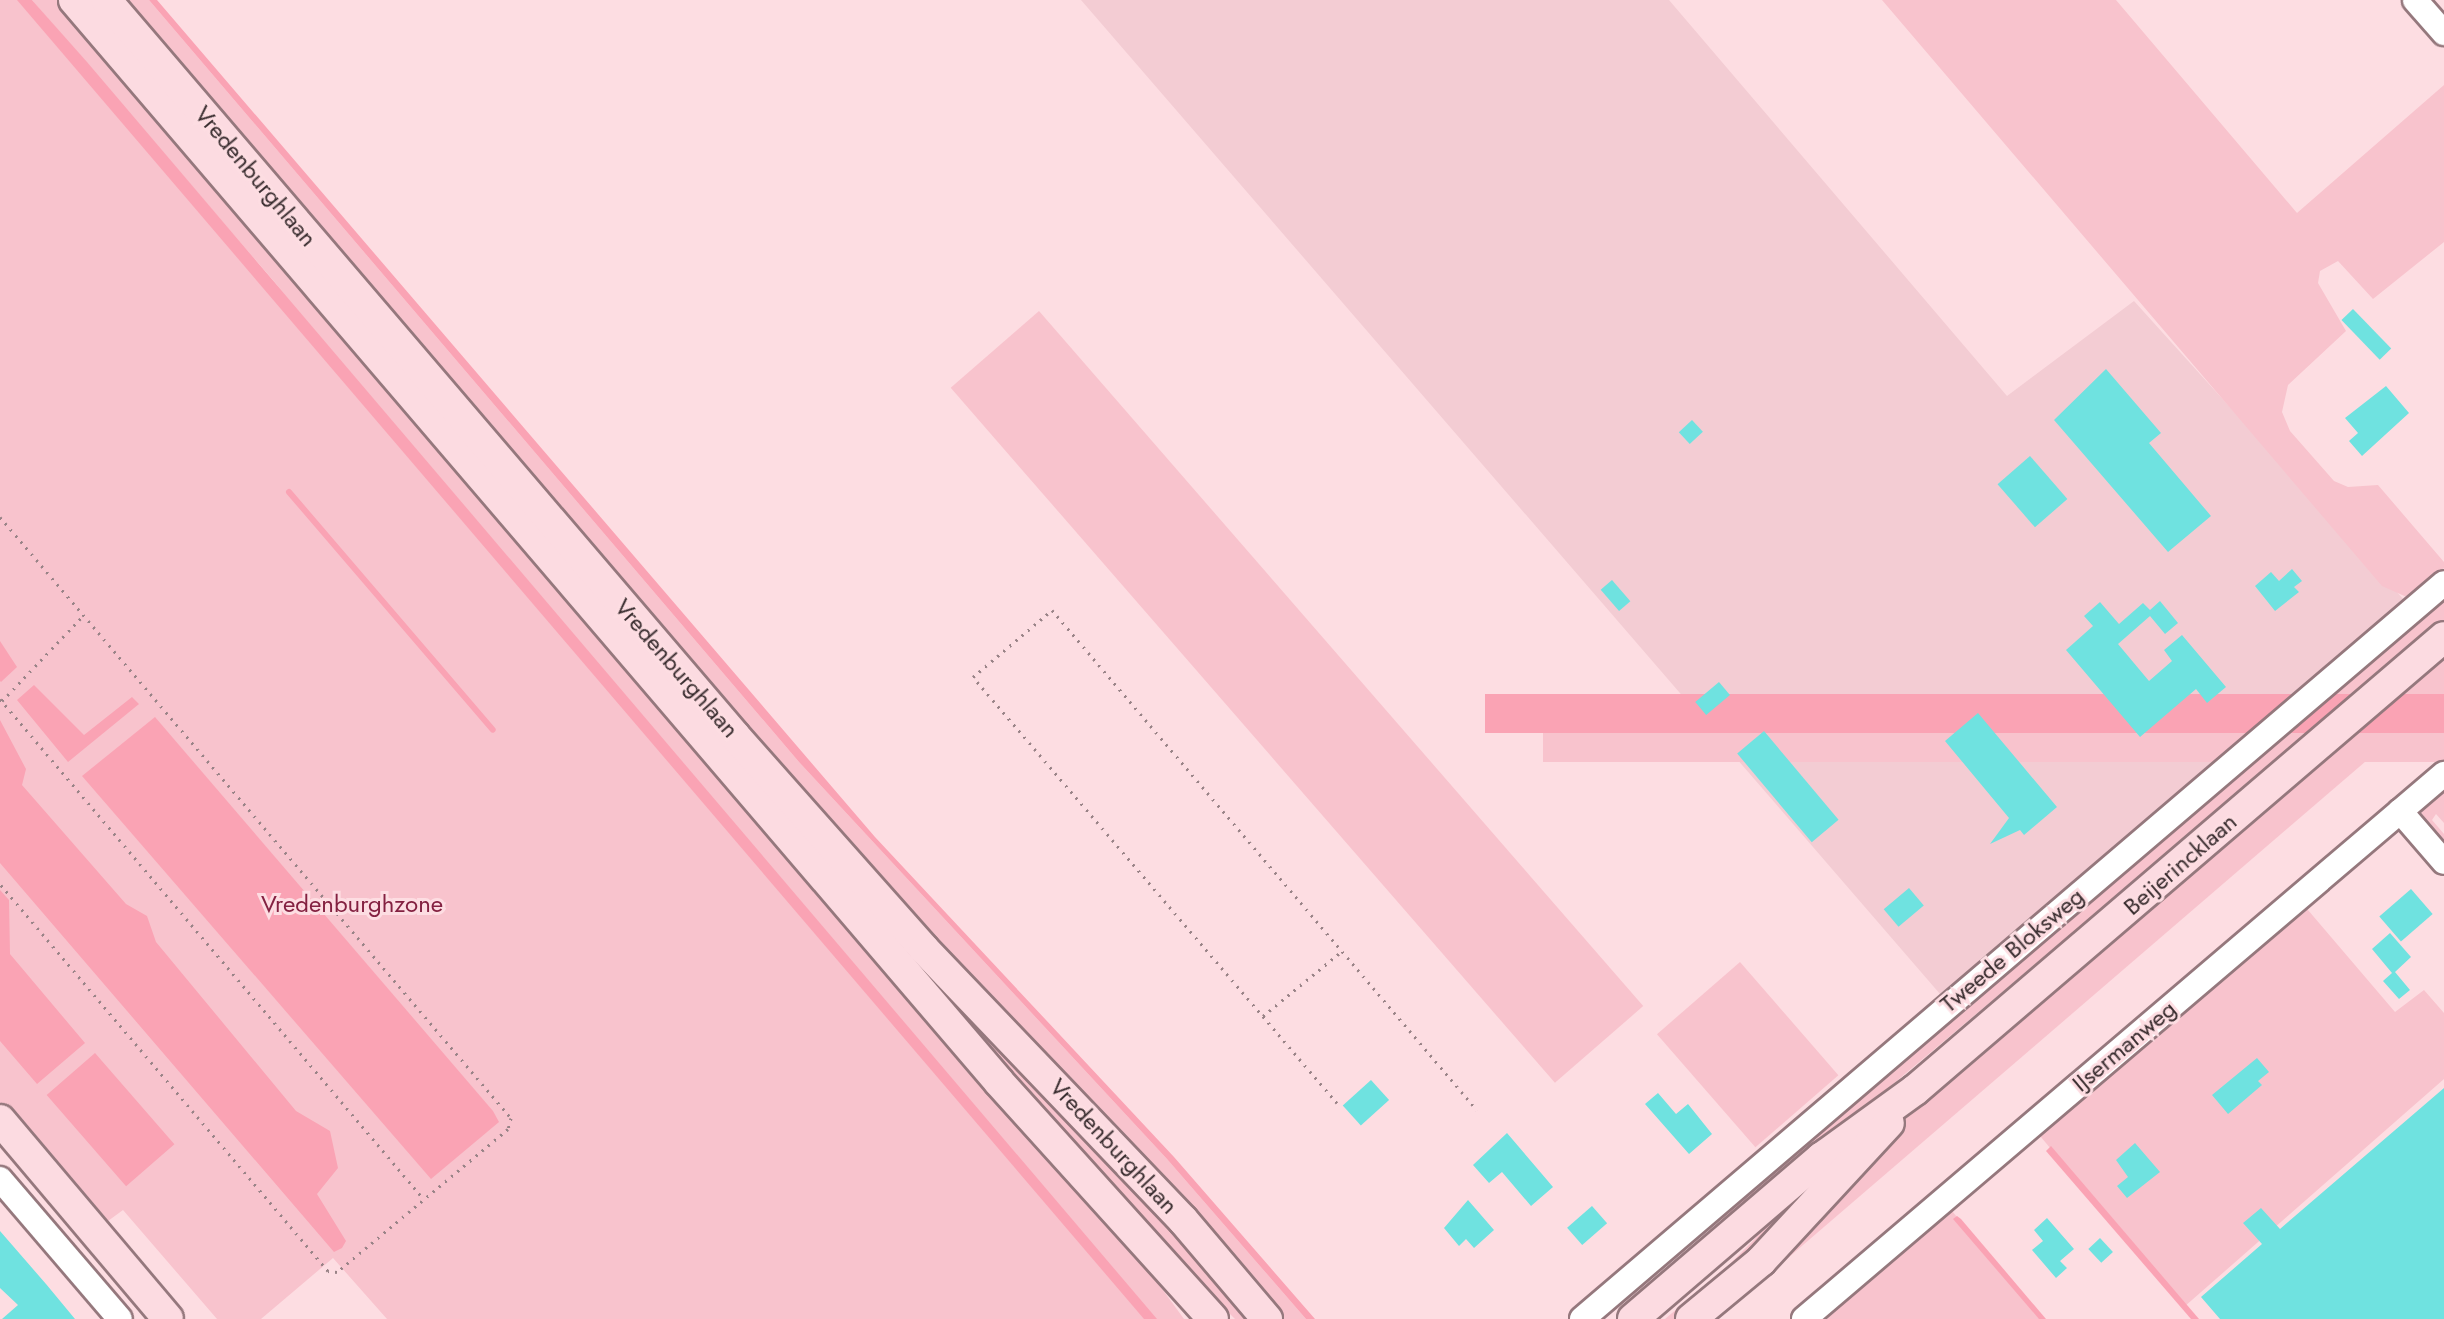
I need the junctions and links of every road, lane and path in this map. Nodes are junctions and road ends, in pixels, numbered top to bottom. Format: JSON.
{"nodes":[{"id":1,"x":74,"y":0,"type":"edge"},
{"id":2,"x":106,"y":0,"type":"edge"},
{"id":3,"x":2415,"y":0,"type":"edge"},
{"id":4,"x":2444,"y":33,"type":"edge"},
{"id":5,"x":0,"y":517,"type":"edge"},
{"id":6,"x":2444,"y":583,"type":"edge"},
{"id":7,"x":84,"y":615,"type":"junction"},
{"id":8,"x":2444,"y":637,"type":"edge"},
{"id":9,"x":1,"y":700,"type":"edge"},
{"id":10,"x":2444,"y":774,"type":"edge"},
{"id":11,"x":2400,"y":811,"type":"junction"},
{"id":12,"x":2444,"y":862,"type":"edge"},
{"id":13,"x":0,"y":884,"type":"edge"},
{"id":14,"x":1342,"y":951,"type":"junction"},
{"id":15,"x":1263,"y":1016,"type":"junction"},
{"id":16,"x":1915,"y":1090,"type":"junction"},
{"id":17,"x":1337,"y":1103,"type":"dead end"},
{"id":18,"x":1477,"y":1110,"type":"dead end"},
{"id":19,"x":1,"y":1125,"type":"edge"},
{"id":20,"x":0,"y":1179,"type":"edge"},
{"id":21,"x":423,"y":1197,"type":"junction"},
{"id":22,"x":120,"y":1319,"type":"edge"},
{"id":23,"x":168,"y":1319,"type":"edge"},
{"id":24,"x":1213,"y":1319,"type":"edge"},
{"id":25,"x":1267,"y":1319,"type":"edge"},
{"id":26,"x":1582,"y":1319,"type":"edge"},
{"id":27,"x":1633,"y":1319,"type":"edge"},
{"id":28,"x":1691,"y":1319,"type":"edge"},
{"id":29,"x":1804,"y":1319,"type":"edge"}],
"edges":[{"from":1,"to":24,"type":"main road","name":"Vredenburghlaan"},
{"from":2,"to":25,"type":"main road","name":"Vredenburghlaan"},
{"from":3,"to":4,"type":"street"},
{"from":5,"to":7,"type":"path"},
{"from":6,"to":26,"type":"street","name":"Tweede Bloksweg"},
{"from":7,"to":9,"type":"path"},
{"from":7,"to":21,"type":"path"},
{"from":8,"to":16,"type":"main road","name":"Beijerincklaan"},
{"from":9,"to":21,"type":"path"},
{"from":10,"to":11,"type":"street","name":"IJsermanweg"},
{"from":11,"to":12,"type":"street"},
{"from":11,"to":29,"type":"street","name":"IJsermanweg"},
{"from":13,"to":21,"type":"path"},
{"from":14,"to":15,"type":"path"},
{"from":14,"to":15,"type":"path"},
{"from":14,"to":18,"type":"path"},
{"from":15,"to":17,"type":"path"},
{"from":16,"to":27,"type":"main road","name":"Beijerincklaan"},
{"from":16,"to":28,"type":"main road","name":"Beijerincklaan"},
{"from":19,"to":23,"type":"main road"},
{"from":20,"to":22,"type":"street"}]}
